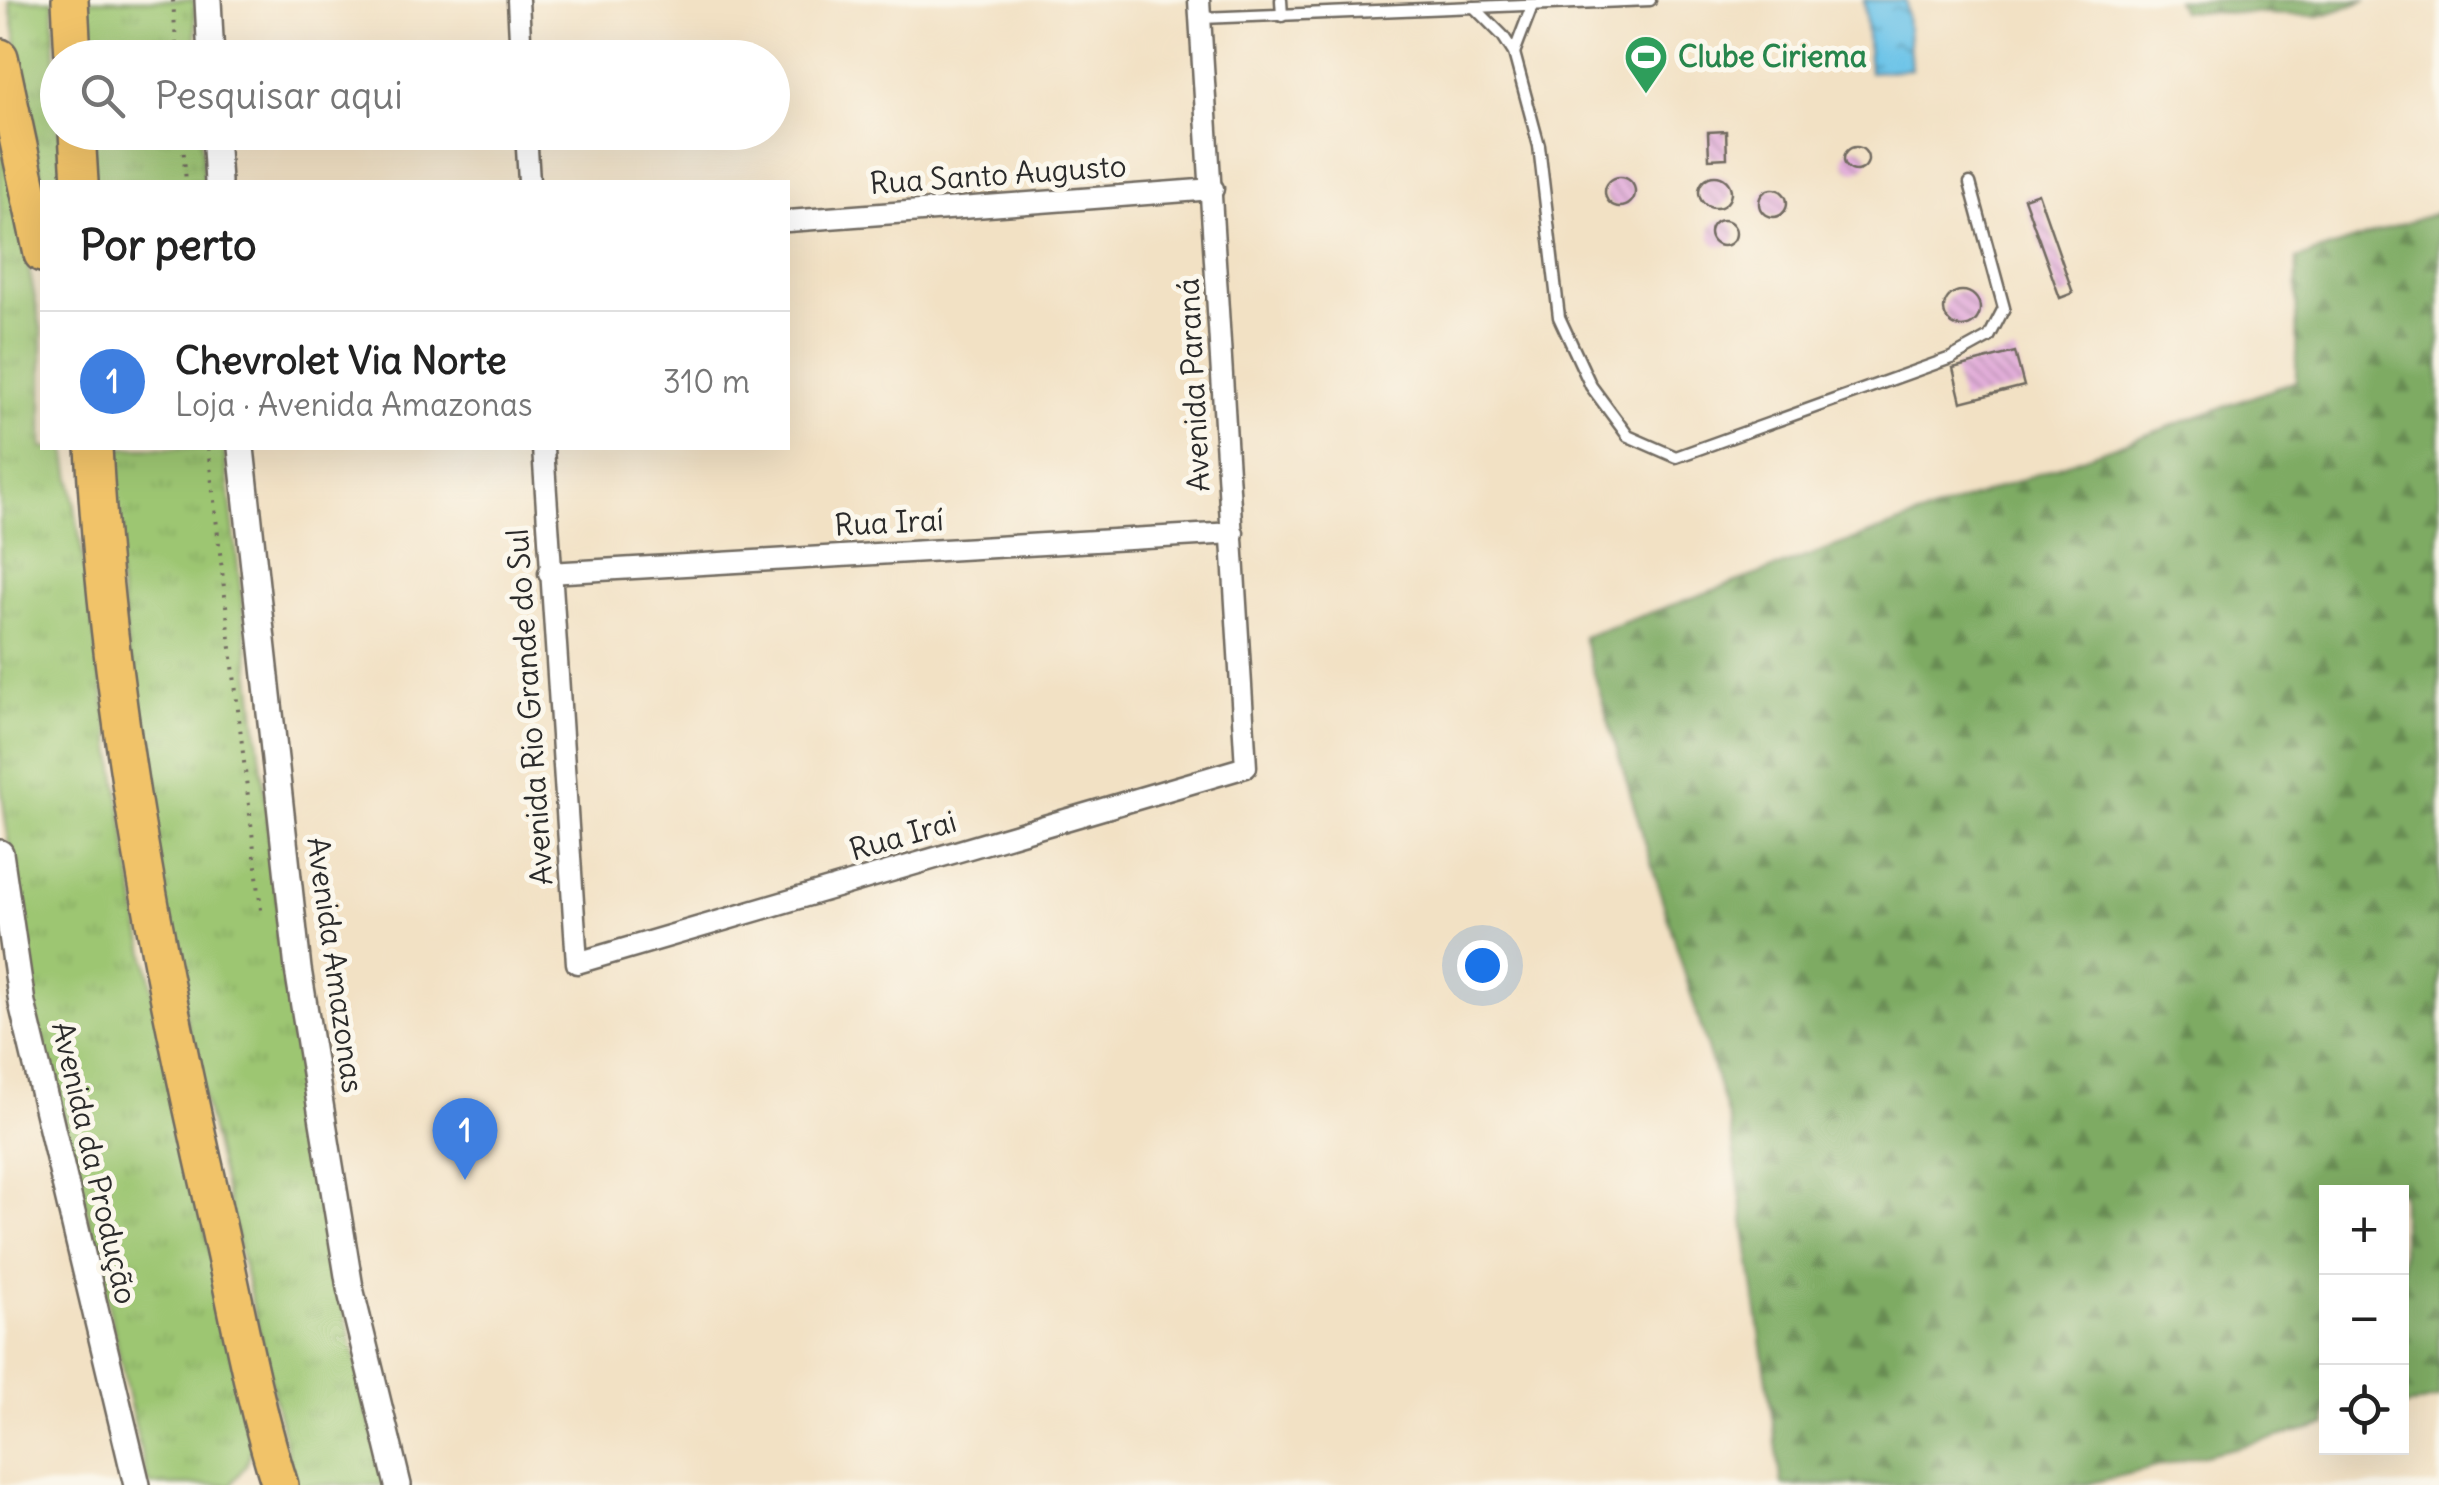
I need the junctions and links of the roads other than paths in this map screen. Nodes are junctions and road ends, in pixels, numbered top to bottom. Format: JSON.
{"nodes":[{"id":1,"x":70,"y":0,"type":"edge"},
{"id":2,"x":208,"y":0,"type":"edge"},
{"id":3,"x":518,"y":0,"type":"edge"},
{"id":4,"x":1281,"y":0,"type":"edge"},
{"id":5,"x":1650,"y":0,"type":"edge"},
{"id":6,"x":1554,"y":2,"type":"edge"},
{"id":7,"x":1532,"y":6,"type":"junction"},
{"id":8,"x":1474,"y":7,"type":"junction"},
{"id":9,"x":1200,"y":9,"type":"edge"},
{"id":10,"x":1282,"y":16,"type":"junction"},
{"id":11,"x":72,"y":40,"type":"edge"},
{"id":12,"x":211,"y":40,"type":"edge"},
{"id":13,"x":521,"y":40,"type":"edge"},
{"id":14,"x":1514,"y":53,"type":"junction"},
{"id":15,"x":0,"y":57,"type":"edge"},
{"id":16,"x":78,"y":150,"type":"edge"},
{"id":17,"x":217,"y":150,"type":"edge"},
{"id":18,"x":527,"y":150,"type":"edge"},
{"id":19,"x":80,"y":180,"type":"edge"},
{"id":20,"x":218,"y":180,"type":"edge"},
{"id":21,"x":529,"y":180,"type":"edge"},
{"id":22,"x":1970,"y":182,"type":"dead end"},
{"id":23,"x":1213,"y":189,"type":"junction"},
{"id":24,"x":790,"y":221,"type":"edge"},
{"id":25,"x":40,"y":245,"type":"edge"},
{"id":26,"x":83,"y":450,"type":"edge"},
{"id":27,"x":94,"y":450,"type":"edge"},
{"id":28,"x":241,"y":450,"type":"edge"},
{"id":29,"x":543,"y":450,"type":"edge"},
{"id":30,"x":98,"y":520,"type":"junction"},
{"id":31,"x":1233,"y":534,"type":"junction"},
{"id":32,"x":549,"y":573,"type":"junction"},
{"id":33,"x":1246,"y":767,"type":"joint"},
{"id":34,"x":0,"y":853,"type":"edge"},
{"id":35,"x":577,"y":963,"type":"joint"},
{"id":36,"x":137,"y":1485,"type":"edge"},
{"id":37,"x":280,"y":1485,"type":"edge"},
{"id":38,"x":398,"y":1485,"type":"edge"}],
"edges":[{"from":1,"to":11,"type":"highway"},
{"from":2,"to":12,"type":"street"},
{"from":3,"to":13,"type":"street"},
{"from":4,"to":10,"type":"lane"},
{"from":5,"to":6,"type":"lane"},
{"from":6,"to":7,"type":"lane"},
{"from":7,"to":8,"type":"lane"},
{"from":7,"to":14,"type":"lane"},
{"from":8,"to":10,"type":"lane"},
{"from":8,"to":14,"type":"lane"},
{"from":9,"to":10,"type":"lane"},
{"from":9,"to":23,"type":"street","name":"Avenida Paraná"},
{"from":14,"to":22,"type":"lane"},
{"from":15,"to":25,"type":"highway"},
{"from":16,"to":19,"type":"highway"},
{"from":17,"to":20,"type":"street"},
{"from":18,"to":21,"type":"street"},
{"from":23,"to":24,"type":"street","name":"Rua Santo Augusto"},
{"from":23,"to":31,"type":"street","name":"Avenida Paraná"},
{"from":26,"to":30,"type":"highway"},
{"from":27,"to":30,"type":"highway"},
{"from":28,"to":38,"type":"street","name":"Avenida Amazonas"},
{"from":29,"to":32,"type":"street","name":"Avenida Rio Grande do Sul"},
{"from":30,"to":37,"type":"highway"},
{"from":31,"to":32,"type":"street","name":"Rua Iraí"},
{"from":31,"to":33,"type":"street","name":"Avenida Paraná"},
{"from":32,"to":35,"type":"street","name":"Avenida Rio Grande do Sul"},
{"from":33,"to":35,"type":"street","name":"Rua Irai"},
{"from":34,"to":36,"type":"street","name":"Avenida da Produção"}]}
